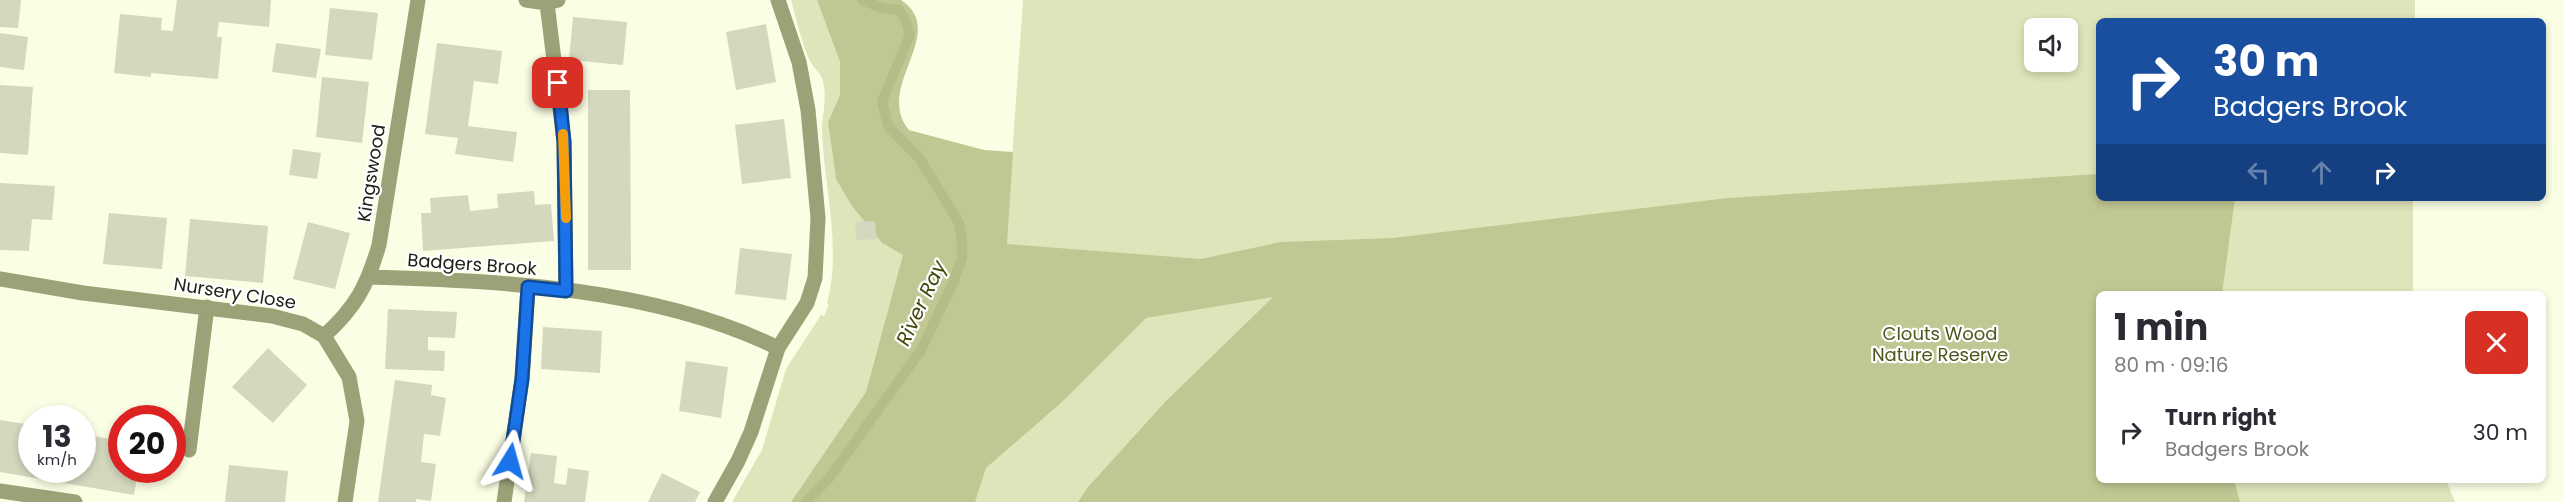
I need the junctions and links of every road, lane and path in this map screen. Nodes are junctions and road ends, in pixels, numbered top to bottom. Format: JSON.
{"nodes":[{"id":1,"x":418,"y":0,"type":"edge"},
{"id":2,"x":526,"y":0,"type":"edge"},
{"id":3,"x":778,"y":0,"type":"edge"},
{"id":4,"x":553,"y":2,"type":"edge"},
{"id":5,"x":370,"y":277,"type":"junction"},
{"id":6,"x":0,"y":279,"type":"edge"},
{"id":7,"x":528,"y":287,"type":"junction"},
{"id":8,"x":566,"y":291,"type":"junction"},
{"id":9,"x":207,"y":307,"type":"junction"},
{"id":10,"x":324,"y":336,"type":"junction"},
{"id":11,"x":777,"y":348,"type":"junction"},
{"id":12,"x":189,"y":450,"type":"dead end"},
{"id":13,"x":0,"y":491,"type":"edge"},
{"id":14,"x":39,"y":500,"type":"edge"},
{"id":15,"x":75,"y":502,"type":"edge"},
{"id":16,"x":345,"y":502,"type":"edge"},
{"id":17,"x":504,"y":502,"type":"edge"},
{"id":18,"x":715,"y":502,"type":"edge"}],
"edges":[{"from":1,"to":5,"type":"street","name":"Kingswood"},
{"from":2,"to":4,"type":"street"},
{"from":3,"to":11,"type":"street"},
{"from":4,"to":8,"type":"street"},
{"from":5,"to":7,"type":"street","name":"Badgers Brook"},
{"from":5,"to":10,"type":"street","name":"Kingswood"},
{"from":6,"to":9,"type":"street","name":"Nursery Close"},
{"from":7,"to":8,"type":"street","name":"Badgers Brook"},
{"from":7,"to":17,"type":"street"},
{"from":8,"to":11,"type":"street","name":"Badgers Brook"},
{"from":9,"to":10,"type":"street","name":"Nursery Close"},
{"from":9,"to":12,"type":"street"},
{"from":10,"to":16,"type":"street"},
{"from":11,"to":18,"type":"street"},
{"from":13,"to":14,"type":"street"},
{"from":14,"to":15,"type":"street"}]}
